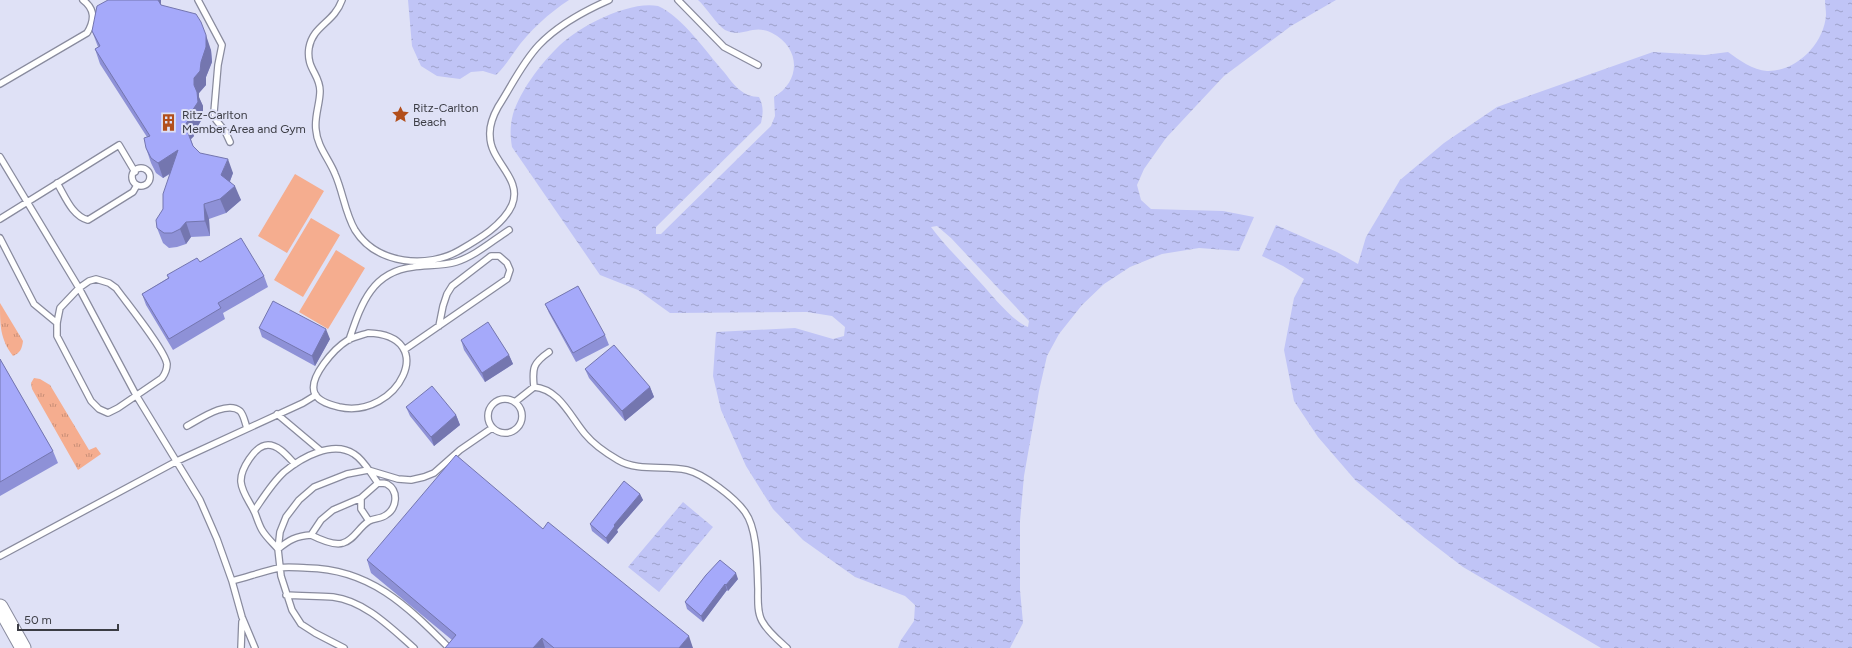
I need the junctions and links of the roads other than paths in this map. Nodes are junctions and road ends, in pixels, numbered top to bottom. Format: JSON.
{"nodes":[{"id":1,"x":83,"y":0,"type":"edge"},
{"id":2,"x":206,"y":0,"type":"edge"},
{"id":3,"x":342,"y":0,"type":"edge"},
{"id":4,"x":609,"y":0,"type":"edge"},
{"id":5,"x":678,"y":0,"type":"edge"},
{"id":6,"x":198,"y":1,"type":"edge"},
{"id":7,"x":758,"y":66,"type":"dead end"},
{"id":8,"x":0,"y":84,"type":"edge"},
{"id":9,"x":230,"y":142,"type":"dead end"},
{"id":10,"x":0,"y":157,"type":"edge"},
{"id":11,"x":134,"y":172,"type":"junction"},
{"id":12,"x":57,"y":183,"type":"junction"},
{"id":13,"x":137,"y":185,"type":"junction"},
{"id":14,"x":28,"y":202,"type":"junction"},
{"id":15,"x":0,"y":219,"type":"edge"},
{"id":16,"x":509,"y":230,"type":"dead end"},
{"id":17,"x":487,"y":232,"type":"junction"},
{"id":18,"x":0,"y":238,"type":"edge"},
{"id":19,"x":494,"y":240,"type":"junction"},
{"id":20,"x":401,"y":260,"type":"junction"},
{"id":21,"x":401,"y":268,"type":"junction"},
{"id":22,"x":79,"y":288,"type":"junction"},
{"id":23,"x":57,"y":323,"type":"junction"},
{"id":24,"x":439,"y":326,"type":"junction"},
{"id":25,"x":349,"y":340,"type":"junction"},
{"id":26,"x":404,"y":350,"type":"junction"},
{"id":27,"x":549,"y":352,"type":"dead end"},
{"id":28,"x":534,"y":387,"type":"junction"},
{"id":29,"x":136,"y":395,"type":"junction"},
{"id":30,"x":316,"y":395,"type":"junction"},
{"id":31,"x":515,"y":402,"type":"junction"},
{"id":32,"x":277,"y":414,"type":"junction"},
{"id":33,"x":188,"y":426,"type":"dead end"},
{"id":34,"x":247,"y":428,"type":"junction"},
{"id":35,"x":492,"y":428,"type":"junction"},
{"id":36,"x":320,"y":451,"type":"junction"},
{"id":37,"x":177,"y":461,"type":"junction"},
{"id":38,"x":295,"y":464,"type":"junction"},
{"id":39,"x":368,"y":470,"type":"junction"},
{"id":40,"x":378,"y":483,"type":"junction"},
{"id":41,"x":361,"y":498,"type":"junction"},
{"id":42,"x":254,"y":511,"type":"junction"},
{"id":43,"x":369,"y":521,"type":"junction"},
{"id":44,"x":311,"y":535,"type":"junction"},
{"id":45,"x":278,"y":549,"type":"junction"},
{"id":46,"x":0,"y":556,"type":"edge"},
{"id":47,"x":280,"y":567,"type":"junction"},
{"id":48,"x":232,"y":581,"type":"junction"},
{"id":49,"x":286,"y":595,"type":"junction"},
{"id":50,"x":0,"y":607,"type":"edge"},
{"id":51,"x":242,"y":617,"type":"junction"},
{"id":52,"x":448,"y":647,"type":"edge"},
{"id":53,"x":23,"y":648,"type":"edge"},
{"id":54,"x":241,"y":648,"type":"edge"},
{"id":55,"x":255,"y":648,"type":"edge"},
{"id":56,"x":344,"y":648,"type":"edge"},
{"id":57,"x":414,"y":648,"type":"edge"},
{"id":58,"x":786,"y":648,"type":"edge"}],
"edges":[{"from":1,"to":8,"type":"lane"},
{"from":2,"to":6,"type":"lane"},
{"from":3,"to":20,"type":"lane"},
{"from":4,"to":17,"type":"lane"},
{"from":5,"to":7,"type":"lane"},
{"from":6,"to":9,"type":"lane"},
{"from":10,"to":14,"type":"lane"},
{"from":11,"to":12,"type":"lane"},
{"from":11,"to":13,"type":"lane"},
{"from":11,"to":13,"type":"lane"},
{"from":12,"to":13,"type":"lane"},
{"from":12,"to":14,"type":"lane"},
{"from":14,"to":15,"type":"lane"},
{"from":14,"to":22,"type":"lane"},
{"from":16,"to":19,"type":"lane"},
{"from":17,"to":19,"type":"lane"},
{"from":17,"to":20,"type":"lane"},
{"from":18,"to":23,"type":"lane"},
{"from":19,"to":21,"type":"lane"},
{"from":20,"to":21,"type":"lane"},
{"from":21,"to":25,"type":"lane"},
{"from":22,"to":23,"type":"lane"},
{"from":22,"to":29,"type":"lane"},
{"from":22,"to":29,"type":"lane"},
{"from":23,"to":29,"type":"lane"},
{"from":24,"to":24,"type":"lane"},
{"from":24,"to":26,"type":"lane"},
{"from":25,"to":26,"type":"lane"},
{"from":25,"to":30,"type":"lane"},
{"from":26,"to":30,"type":"lane"},
{"from":27,"to":28,"type":"lane"},
{"from":28,"to":31,"type":"lane"},
{"from":28,"to":58,"type":"lane"},
{"from":29,"to":37,"type":"lane"},
{"from":30,"to":32,"type":"lane"},
{"from":31,"to":35,"type":"lane"},
{"from":31,"to":35,"type":"lane"},
{"from":32,"to":34,"type":"lane"},
{"from":32,"to":36,"type":"lane"},
{"from":33,"to":34,"type":"lane"},
{"from":34,"to":37,"type":"lane"},
{"from":35,"to":39,"type":"lane"},
{"from":36,"to":38,"type":"lane"},
{"from":36,"to":39,"type":"lane"},
{"from":37,"to":46,"type":"lane"},
{"from":37,"to":48,"type":"lane"},
{"from":38,"to":42,"type":"lane"},
{"from":38,"to":42,"type":"lane"},
{"from":39,"to":40,"type":"lane"},
{"from":39,"to":45,"type":"lane"},
{"from":40,"to":41,"type":"lane"},
{"from":40,"to":43,"type":"lane"},
{"from":41,"to":43,"type":"lane"},
{"from":41,"to":44,"type":"lane"},
{"from":42,"to":45,"type":"lane"},
{"from":43,"to":44,"type":"lane"},
{"from":44,"to":45,"type":"lane"},
{"from":45,"to":47,"type":"lane"},
{"from":47,"to":48,"type":"lane"},
{"from":47,"to":49,"type":"lane"},
{"from":47,"to":52,"type":"lane"},
{"from":48,"to":51,"type":"lane"},
{"from":49,"to":56,"type":"lane"},
{"from":49,"to":57,"type":"lane"},
{"from":50,"to":53,"type":"main road"},
{"from":51,"to":54,"type":"lane"},
{"from":51,"to":55,"type":"lane"}]}
